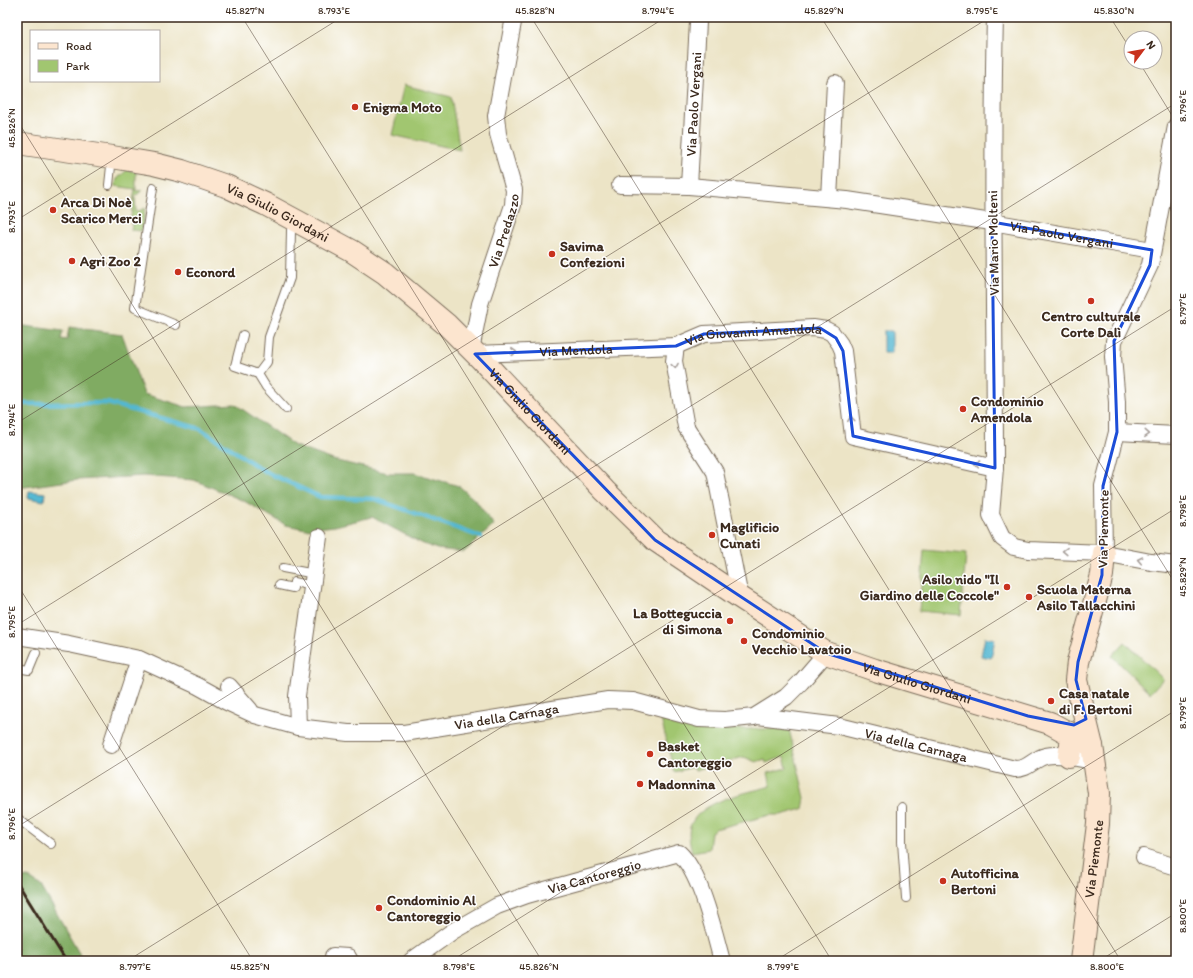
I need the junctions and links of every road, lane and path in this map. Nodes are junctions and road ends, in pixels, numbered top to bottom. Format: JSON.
{"nodes":[{"id":1,"x":514,"y":17,"type":"edge"},
{"id":2,"x":995,"y":18,"type":"dead end"},
{"id":3,"x":698,"y":22,"type":"dead end"},
{"id":4,"x":835,"y":83,"type":"dead end"},
{"id":5,"x":1176,"y":126,"type":"edge"},
{"id":6,"x":17,"y":143,"type":"edge"},
{"id":7,"x":112,"y":157,"type":"junction"},
{"id":8,"x":620,"y":184,"type":"dead end"},
{"id":9,"x":109,"y":185,"type":"dead end"},
{"id":10,"x":689,"y":186,"type":"junction"},
{"id":11,"x":153,"y":188,"type":"dead end"},
{"id":12,"x":829,"y":198,"type":"junction"},
{"id":13,"x":992,"y":222,"type":"junction"},
{"id":14,"x":291,"y":230,"type":"dead end"},
{"id":15,"x":1152,"y":250,"type":"junction"},
{"id":16,"x":176,"y":324,"type":"dead end"},
{"id":17,"x":243,"y":335,"type":"dead end"},
{"id":18,"x":676,"y":346,"type":"junction"},
{"id":19,"x":473,"y":352,"type":"junction"},
{"id":20,"x":258,"y":374,"type":"junction"},
{"id":21,"x":286,"y":409,"type":"dead end"},
{"id":22,"x":1117,"y":432,"type":"junction"},
{"id":23,"x":1176,"y":435,"type":"edge"},
{"id":24,"x":994,"y":468,"type":"junction"},
{"id":25,"x":320,"y":537,"type":"dead end"},
{"id":26,"x":1104,"y":553,"type":"junction"},
{"id":27,"x":1176,"y":565,"type":"edge"},
{"id":28,"x":283,"y":568,"type":"dead end"},
{"id":29,"x":314,"y":570,"type":"junction"},
{"id":30,"x":279,"y":585,"type":"dead end"},
{"id":31,"x":740,"y":597,"type":"junction"},
{"id":32,"x":17,"y":636,"type":"edge"},
{"id":33,"x":36,"y":653,"type":"dead end"},
{"id":34,"x":826,"y":653,"type":"junction"},
{"id":35,"x":139,"y":659,"type":"junction"},
{"id":36,"x":17,"y":668,"type":"edge"},
{"id":37,"x":229,"y":686,"type":"dead end"},
{"id":38,"x":255,"y":715,"type":"junction"},
{"id":39,"x":758,"y":716,"type":"junction"},
{"id":40,"x":1028,"y":716,"type":"junction"},
{"id":41,"x":1086,"y":719,"type":"junction"},
{"id":42,"x":298,"y":727,"type":"junction"},
{"id":43,"x":1069,"y":733,"type":"junction"},
{"id":44,"x":111,"y":745,"type":"dead end"},
{"id":45,"x":1096,"y":753,"type":"junction"},
{"id":46,"x":1069,"y":756,"type":"junction"},
{"id":47,"x":902,"y":807,"type":"dead end"},
{"id":48,"x":17,"y":818,"type":"edge"},
{"id":49,"x":51,"y":844,"type":"dead end"},
{"id":50,"x":1144,"y":857,"type":"dead end"},
{"id":51,"x":1176,"y":867,"type":"edge"},
{"id":52,"x":906,"y":898,"type":"dead end"},
{"id":53,"x":333,"y":956,"type":"dead end"},
{"id":54,"x":350,"y":961,"type":"edge"},
{"id":55,"x":411,"y":961,"type":"edge"},
{"id":56,"x":722,"y":961,"type":"edge"},
{"id":57,"x":1081,"y":961,"type":"edge"}],
"edges":[{"from":1,"to":19,"type":"street","name":"Via Predazzo"},
{"from":2,"to":13,"type":"street","name":"Via Mario Molteni"},
{"from":3,"to":10,"type":"street","name":"Via Paolo Vergani"},
{"from":4,"to":12,"type":"street"},
{"from":5,"to":15,"type":"street","name":"Via Piemonte"},
{"from":6,"to":7,"type":"street","name":"Via Giulio Giordani"},
{"from":7,"to":9,"type":"lane"},
{"from":7,"to":19,"type":"street","name":"Via Giulio Giordani"},
{"from":8,"to":10,"type":"street","name":"Via Paolo Vergani"},
{"from":10,"to":12,"type":"street","name":"Via Paolo Vergani"},
{"from":11,"to":16,"type":"lane"},
{"from":12,"to":13,"type":"street","name":"Via Paolo Vergani"},
{"from":13,"to":15,"type":"street","name":"Via Paolo Vergani"},
{"from":13,"to":24,"type":"street","name":"Via Mario Molteni"},
{"from":14,"to":20,"type":"lane"},
{"from":15,"to":22,"type":"street","name":"Via Piemonte"},
{"from":17,"to":20,"type":"lane"},
{"from":19,"to":18,"type":"street","name":"Via Mendola","one_way":true},
{"from":24,"to":18,"type":"street","name":"Via Giovanni Amendola","one_way":true},
{"from":18,"to":31,"type":"street","name":"Via Giovanni Amendola","one_way":true},
{"from":19,"to":31,"type":"street","name":"Via Giulio Giordani"},
{"from":20,"to":21,"type":"lane"},
{"from":22,"to":23,"type":"street","one_way":true},
{"from":22,"to":26,"type":"street","name":"Via Piemonte"},
{"from":26,"to":24,"type":"street","one_way":true},
{"from":25,"to":29,"type":"street"},
{"from":27,"to":26,"type":"street","one_way":true},
{"from":26,"to":41,"type":"street","name":"Via Piemonte"},
{"from":28,"to":29,"type":"lane"},
{"from":29,"to":30,"type":"lane"},
{"from":29,"to":42,"type":"street"},
{"from":31,"to":34,"type":"street","name":"Via Giulio Giordani"},
{"from":32,"to":35,"type":"street","name":"Via della Carnaga"},
{"from":33,"to":36,"type":"lane"},
{"from":34,"to":39,"type":"street","name":"Via della Carnaga"},
{"from":34,"to":40,"type":"street","name":"Via Giulio Giordani"},
{"from":35,"to":38,"type":"street","name":"Via della Carnaga"},
{"from":35,"to":44,"type":"street"},
{"from":37,"to":38,"type":"street"},
{"from":38,"to":42,"type":"street","name":"Via della Carnaga"},
{"from":39,"to":42,"type":"street","name":"Via della Carnaga"},
{"from":39,"to":46,"type":"street","name":"Via della Carnaga"},
{"from":40,"to":41,"type":"street","name":"Via Giulio Giordani"},
{"from":40,"to":43,"type":"street","name":"Via Giulio Giordani"},
{"from":41,"to":45,"type":"street","name":"Via Piemonte"},
{"from":43,"to":45,"type":"street","name":"Via Giulio Giordani"},
{"from":43,"to":46,"type":"street"},
{"from":45,"to":46,"type":"street","name":"Via della Carnaga"},
{"from":45,"to":57,"type":"street","name":"Via Piemonte"},
{"from":47,"to":52,"type":"lane"},
{"from":48,"to":49,"type":"lane"},
{"from":50,"to":51,"type":"street"},
{"from":53,"to":54,"type":"street"},
{"from":55,"to":56,"type":"street","name":"Via Cantoreggio"}]}
